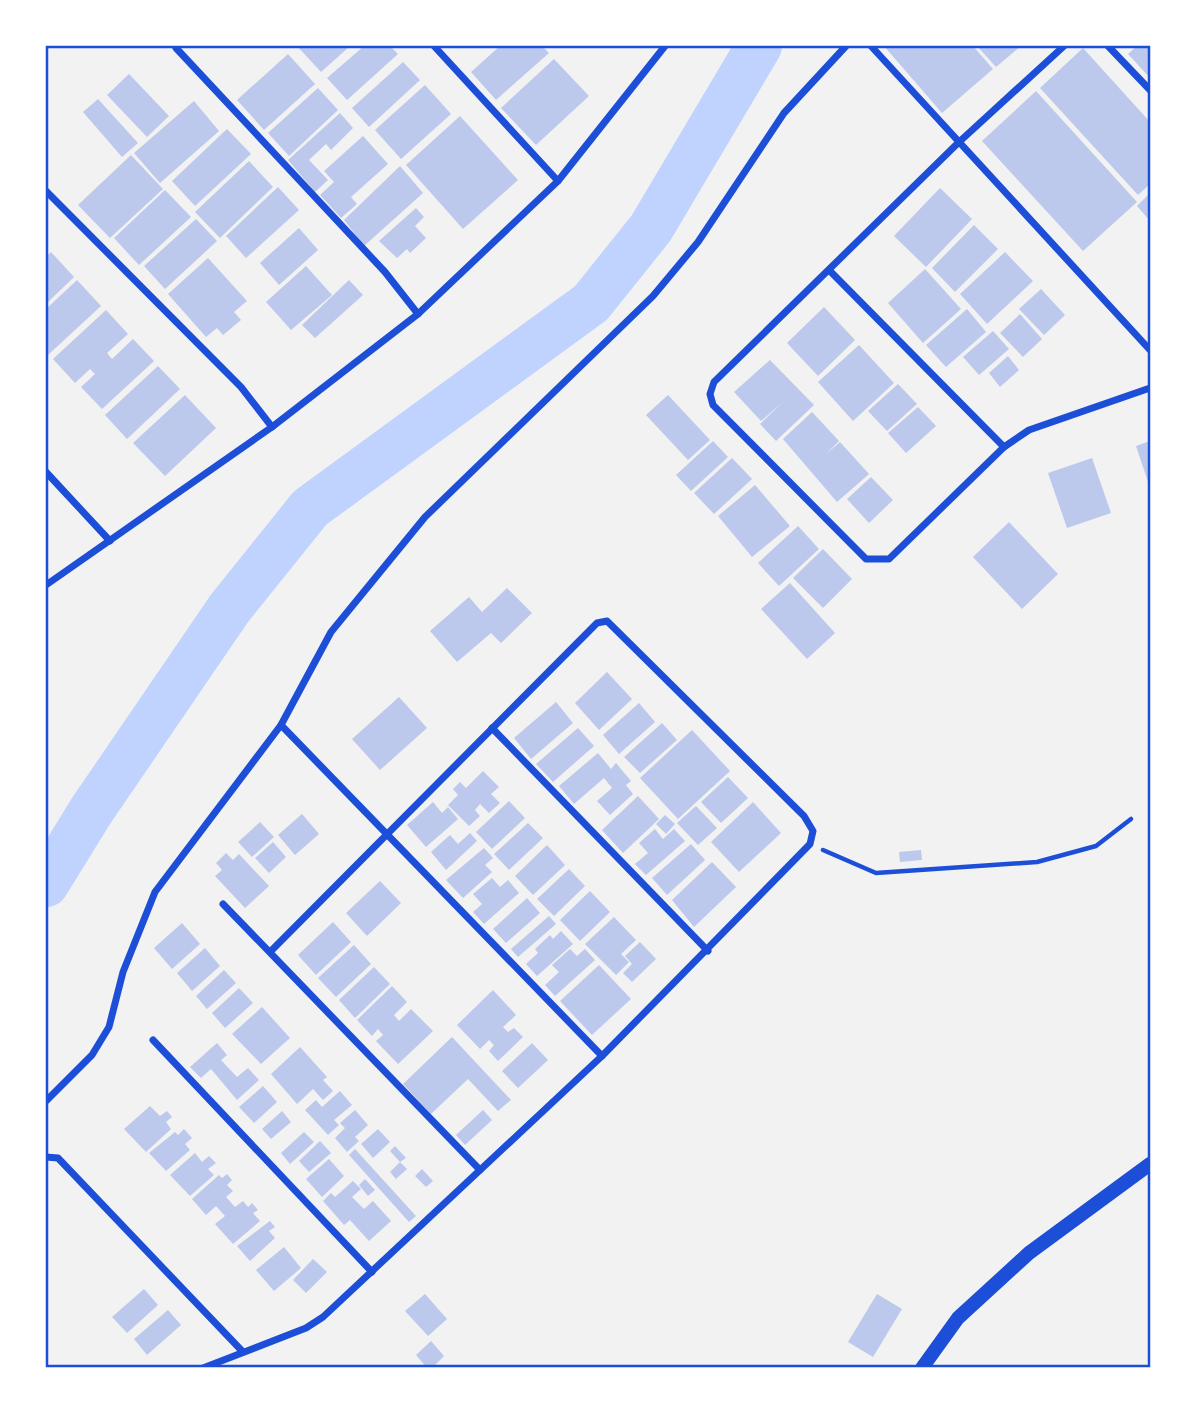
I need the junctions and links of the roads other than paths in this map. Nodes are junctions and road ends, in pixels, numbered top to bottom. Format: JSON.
{"nodes":[{"id":1,"x":434,"y":46,"type":"edge"},
{"id":2,"x":665,"y":46,"type":"edge"},
{"id":3,"x":846,"y":46,"type":"edge"},
{"id":4,"x":871,"y":46,"type":"edge"},
{"id":5,"x":1063,"y":46,"type":"edge"},
{"id":6,"x":1108,"y":46,"type":"edge"},
{"id":7,"x":176,"y":48,"type":"dead end"},
{"id":8,"x":1150,"y":90,"type":"edge"},
{"id":9,"x":958,"y":143,"type":"junction"},
{"id":10,"x":558,"y":181,"type":"junction"},
{"id":11,"x":46,"y":191,"type":"edge"},
{"id":12,"x":830,"y":271,"type":"junction"},
{"id":13,"x":418,"y":314,"type":"junction"},
{"id":14,"x":1150,"y":350,"type":"edge"},
{"id":15,"x":1150,"y":388,"type":"edge"},
{"id":16,"x":272,"y":427,"type":"junction"},
{"id":17,"x":1004,"y":447,"type":"junction"},
{"id":18,"x":46,"y":472,"type":"edge"},
{"id":19,"x":110,"y":541,"type":"junction"},
{"id":20,"x":46,"y":585,"type":"edge"},
{"id":21,"x":281,"y":724,"type":"junction"},
{"id":22,"x":492,"y":727,"type":"junction"},
{"id":23,"x":387,"y":835,"type":"junction"},
{"id":24,"x":223,"y":904,"type":"dead end"},
{"id":25,"x":271,"y":951,"type":"junction"},
{"id":26,"x":708,"y":951,"type":"junction"},
{"id":27,"x":153,"y":1040,"type":"dead end"},
{"id":28,"x":602,"y":1056,"type":"junction"},
{"id":29,"x":46,"y":1101,"type":"edge"},
{"id":30,"x":46,"y":1157,"type":"edge"},
{"id":31,"x":1150,"y":1164,"type":"edge"},
{"id":32,"x":480,"y":1170,"type":"junction"},
{"id":33,"x":372,"y":1272,"type":"junction"},
{"id":34,"x":243,"y":1352,"type":"junction"},
{"id":35,"x":203,"y":1367,"type":"edge"},
{"id":36,"x":922,"y":1367,"type":"edge"}],
"edges":[{"from":1,"to":10,"type":"street"},
{"from":2,"to":10,"type":"street"},
{"from":3,"to":21,"type":"street"},
{"from":4,"to":9,"type":"street"},
{"from":5,"to":9,"type":"street"},
{"from":6,"to":8,"type":"street"},
{"from":7,"to":13,"type":"street"},
{"from":9,"to":12,"type":"street"},
{"from":9,"to":14,"type":"street"},
{"from":10,"to":13,"type":"street"},
{"from":11,"to":16,"type":"street"},
{"from":12,"to":17,"type":"street"},
{"from":12,"to":17,"type":"street"},
{"from":13,"to":16,"type":"street"},
{"from":15,"to":17,"type":"street"},
{"from":16,"to":19,"type":"street"},
{"from":18,"to":19,"type":"street"},
{"from":19,"to":20,"type":"street"},
{"from":21,"to":23,"type":"street"},
{"from":21,"to":29,"type":"street"},
{"from":22,"to":23,"type":"street"},
{"from":22,"to":26,"type":"street"},
{"from":22,"to":26,"type":"street"},
{"from":23,"to":25,"type":"street"},
{"from":23,"to":28,"type":"street"},
{"from":24,"to":25,"type":"street"},
{"from":25,"to":32,"type":"street"},
{"from":26,"to":28,"type":"street"},
{"from":27,"to":33,"type":"street"},
{"from":28,"to":32,"type":"street"},
{"from":30,"to":34,"type":"street"},
{"from":31,"to":36,"type":"main road"},
{"from":32,"to":33,"type":"street"},
{"from":33,"to":34,"type":"street"},
{"from":34,"to":35,"type":"street"}]}
